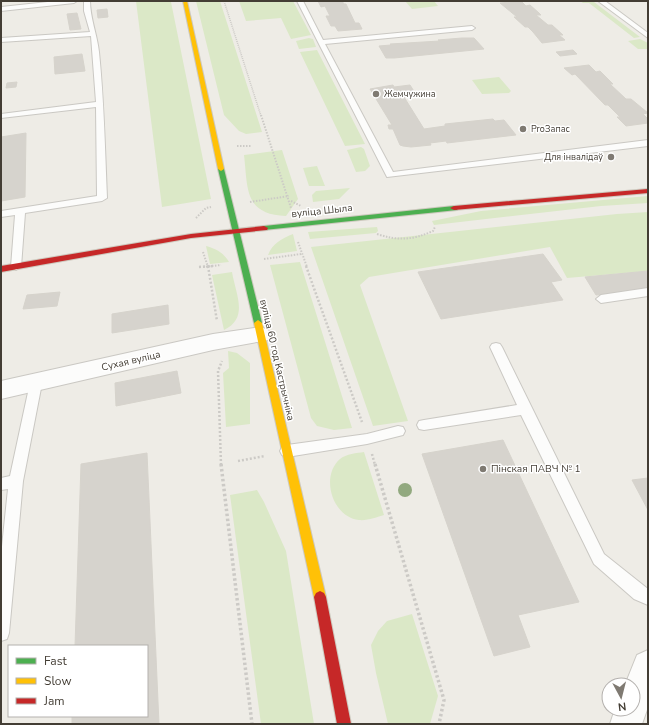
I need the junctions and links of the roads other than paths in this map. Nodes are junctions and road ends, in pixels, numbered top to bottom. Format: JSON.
{"nodes":[{"id":1,"x":74,"y":1,"type":"edge"},
{"id":2,"x":87,"y":1,"type":"edge"},
{"id":3,"x":185,"y":1,"type":"edge"},
{"id":4,"x":300,"y":1,"type":"edge"},
{"id":5,"x":600,"y":1,"type":"edge"},
{"id":6,"x":1,"y":9,"type":"edge"},
{"id":7,"x":472,"y":28,"type":"dead end"},
{"id":8,"x":94,"y":34,"type":"junction"},
{"id":9,"x":648,"y":36,"type":"edge"},
{"id":10,"x":1,"y":40,"type":"edge"},
{"id":11,"x":321,"y":42,"type":"junction"},
{"id":12,"x":100,"y":104,"type":"junction"},
{"id":13,"x":1,"y":116,"type":"edge"},
{"id":14,"x":648,"y":142,"type":"edge"},
{"id":15,"x":648,"y":191,"type":"edge"},
{"id":16,"x":20,"y":211,"type":"junction"},
{"id":17,"x":1,"y":214,"type":"edge"},
{"id":18,"x":235,"y":232,"type":"junction"},
{"id":19,"x":16,"y":267,"type":"junction"},
{"id":20,"x":1,"y":270,"type":"edge"},
{"id":21,"x":648,"y":292,"type":"edge"},
{"id":22,"x":601,"y":299,"type":"dead end"},
{"id":23,"x":261,"y":335,"type":"junction"},
{"id":24,"x":496,"y":346,"type":"dead end"},
{"id":25,"x":36,"y":383,"type":"junction"},
{"id":26,"x":1,"y":390,"type":"edge"},
{"id":27,"x":525,"y":409,"type":"junction"},
{"id":28,"x":424,"y":424,"type":"dead end"},
{"id":29,"x":398,"y":431,"type":"dead end"},
{"id":30,"x":287,"y":452,"type":"junction"},
{"id":31,"x":16,"y":481,"type":"junction"},
{"id":32,"x":1,"y":484,"type":"edge"},
{"id":33,"x":648,"y":597,"type":"edge"},
{"id":34,"x":1,"y":633,"type":"edge"},
{"id":35,"x":647,"y":669,"type":"edge"},
{"id":36,"x":641,"y":684,"type":"edge"},
{"id":37,"x":344,"y":724,"type":"edge"}],
"edges":[{"from":1,"to":6,"type":"lane"},
{"from":2,"to":8,"type":"lane"},
{"from":3,"to":18,"type":"street","name":"вуліца 60 год Кастрычніка"},
{"from":4,"to":11,"type":"lane"},
{"from":5,"to":9,"type":"lane"},
{"from":7,"to":11,"type":"lane"},
{"from":8,"to":10,"type":"lane"},
{"from":8,"to":12,"type":"lane"},
{"from":11,"to":14,"type":"lane"},
{"from":12,"to":13,"type":"lane"},
{"from":12,"to":16,"type":"lane"},
{"from":15,"to":18,"type":"street","name":"вуліца Шыла"},
{"from":16,"to":17,"type":"lane"},
{"from":16,"to":19,"type":"lane"},
{"from":18,"to":19,"type":"street","name":"вуліца Шыла"},
{"from":18,"to":23,"type":"street","name":"вуліца 60 год Кастрычніка"},
{"from":19,"to":20,"type":"street","name":"вуліца Шыла"},
{"from":21,"to":22,"type":"lane"},
{"from":23,"to":25,"type":"street","name":"Сухая вуліца"},
{"from":23,"to":30,"type":"street","name":"вуліца 60 год Кастрычніка"},
{"from":24,"to":27,"type":"lane"},
{"from":25,"to":26,"type":"street","name":"Сухая вуліца"},
{"from":25,"to":31,"type":"lane"},
{"from":27,"to":28,"type":"lane"},
{"from":27,"to":33,"type":"lane"},
{"from":29,"to":30,"type":"lane"},
{"from":30,"to":37,"type":"street","name":"вуліца 60 год Кастрычніка"},
{"from":31,"to":32,"type":"lane"},
{"from":31,"to":34,"type":"lane"},
{"from":35,"to":36,"type":"street"}]}
